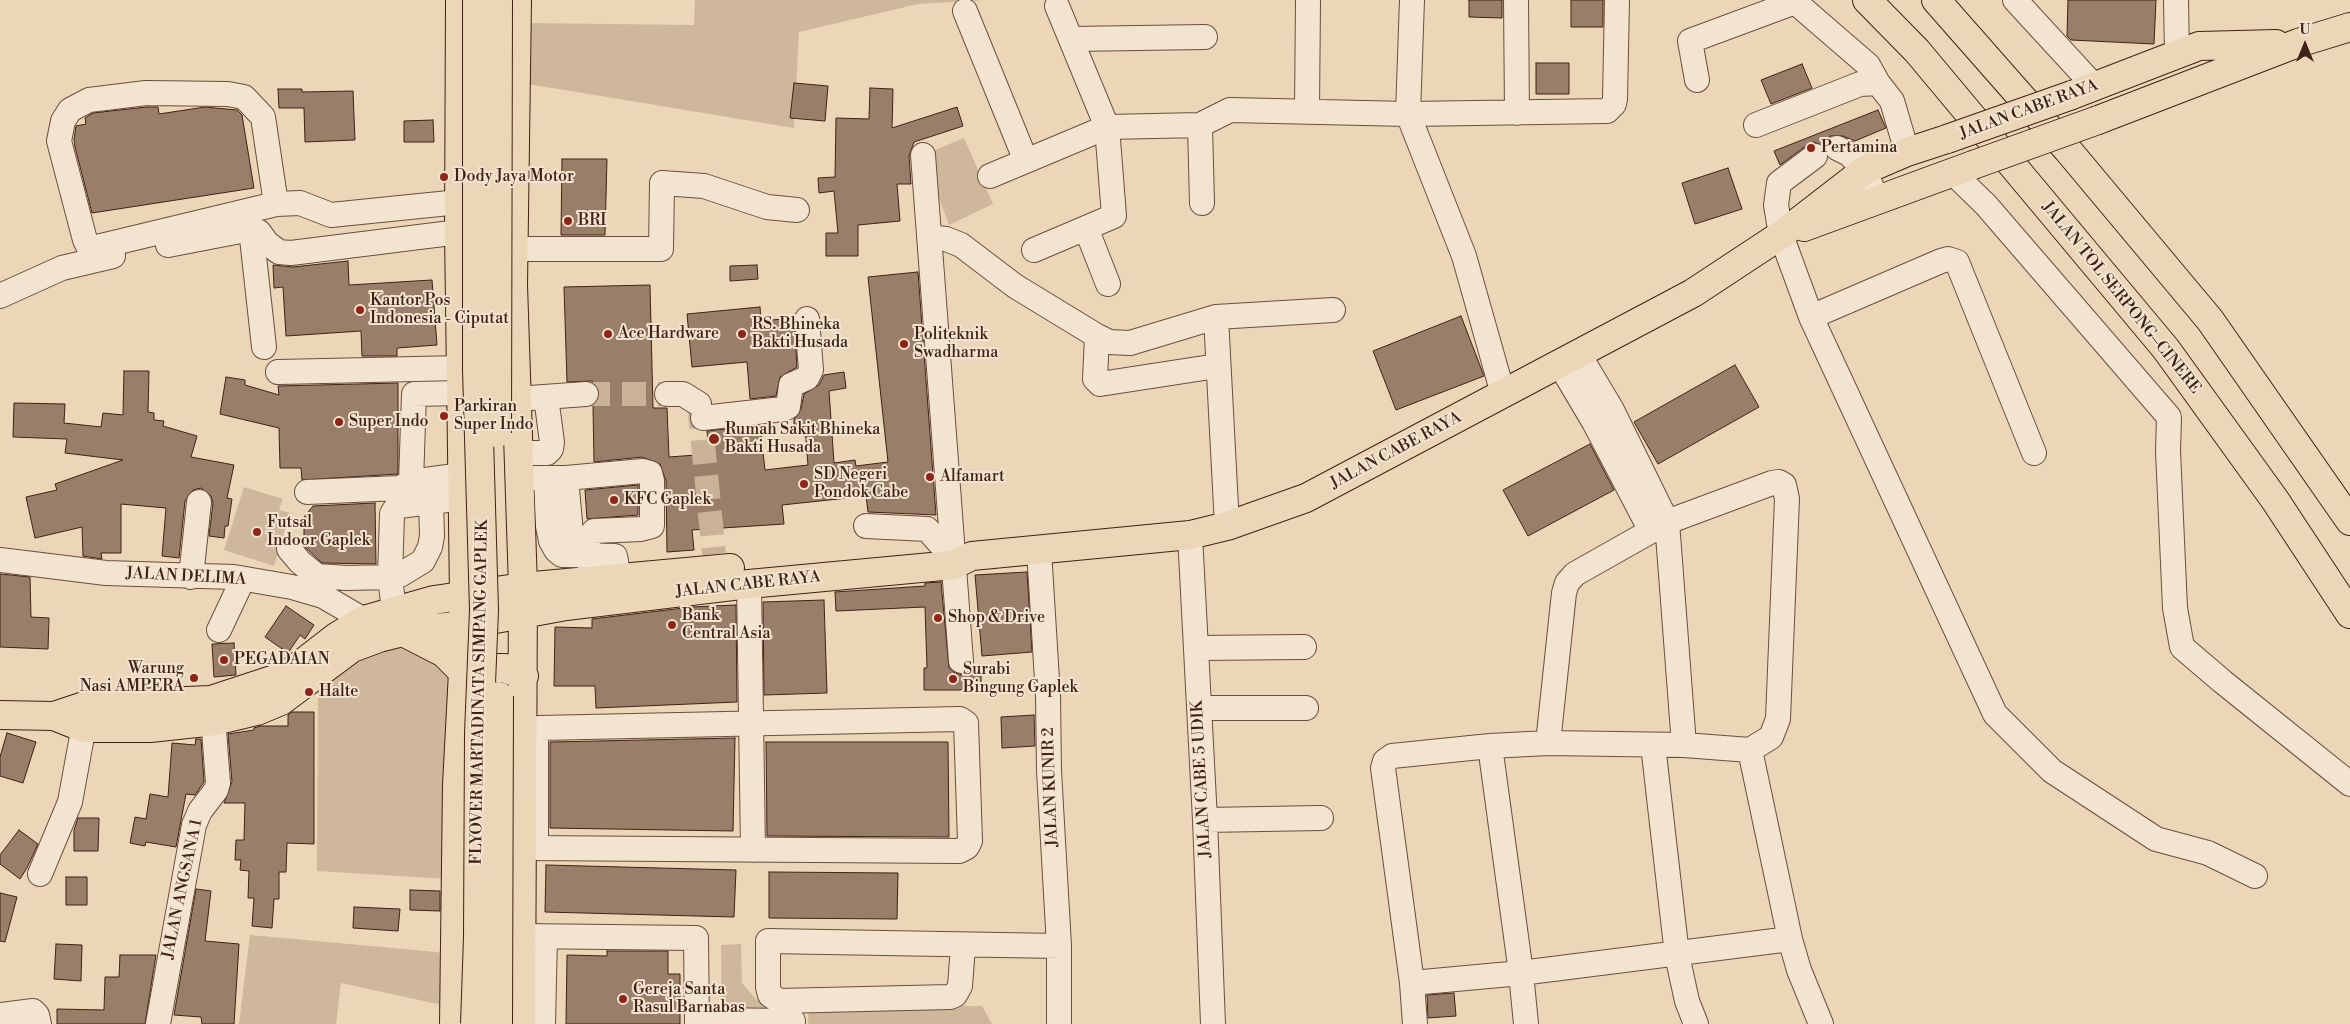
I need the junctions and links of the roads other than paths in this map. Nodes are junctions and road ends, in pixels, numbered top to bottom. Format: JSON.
{"nodes":[{"id":1,"x":460,"y":0,"type":"edge"},
{"id":2,"x":477,"y":0,"type":"edge"},
{"id":3,"x":498,"y":0,"type":"edge"},
{"id":4,"x":517,"y":0,"type":"edge"},
{"id":5,"x":1308,"y":0,"type":"edge"},
{"id":6,"x":1412,"y":0,"type":"edge"},
{"id":7,"x":1516,"y":0,"type":"edge"},
{"id":8,"x":1617,"y":0,"type":"edge"},
{"id":9,"x":1867,"y":0,"type":"edge"},
{"id":10,"x":1936,"y":0,"type":"edge"},
{"id":11,"x":2014,"y":0,"type":"edge"},
{"id":12,"x":2176,"y":0,"type":"edge"},
{"id":13,"x":1057,"y":6,"type":"dead end"},
{"id":14,"x":965,"y":11,"type":"dead end"},
{"id":15,"x":2350,"y":27,"type":"edge"},
{"id":16,"x":1205,"y":36,"type":"dead end"},
{"id":17,"x":1071,"y":39,"type":"junction"},
{"id":18,"x":2298,"y":43,"type":"junction"},
{"id":19,"x":2177,"y":55,"type":"junction"},
{"id":20,"x":1697,"y":80,"type":"dead end"},
{"id":21,"x":1878,"y":83,"type":"junction"},
{"id":22,"x":2084,"y":91,"type":"junction"},
{"id":23,"x":1307,"y":110,"type":"junction"},
{"id":24,"x":1517,"y":113,"type":"junction"},
{"id":25,"x":1408,"y":114,"type":"junction"},
{"id":26,"x":1200,"y":125,"type":"junction"},
{"id":27,"x":1756,"y":125,"type":"dead end"},
{"id":28,"x":1106,"y":127,"type":"junction"},
{"id":29,"x":1837,"y":148,"type":"dead end"},
{"id":30,"x":1907,"y":152,"type":"junction"},
{"id":31,"x":923,"y":155,"type":"dead end"},
{"id":32,"x":1815,"y":156,"type":"dead end"},
{"id":33,"x":1026,"y":161,"type":"junction"},
{"id":34,"x":1962,"y":168,"type":"junction"},
{"id":35,"x":1865,"y":170,"type":"junction"},
{"id":36,"x":990,"y":176,"type":"dead end"},
{"id":37,"x":1877,"y":201,"type":"junction"},
{"id":38,"x":459,"y":202,"type":"junction"},
{"id":39,"x":1202,"y":203,"type":"dead end"},
{"id":40,"x":276,"y":204,"type":"junction"},
{"id":41,"x":797,"y":210,"type":"dead end"},
{"id":42,"x":1086,"y":228,"type":"junction"},
{"id":43,"x":251,"y":229,"type":"junction"},
{"id":44,"x":459,"y":232,"type":"junction"},
{"id":45,"x":1781,"y":235,"type":"junction"},
{"id":46,"x":929,"y":237,"type":"junction"},
{"id":47,"x":514,"y":249,"type":"junction"},
{"id":48,"x":1034,"y":250,"type":"dead end"},
{"id":49,"x":1108,"y":284,"type":"dead end"},
{"id":50,"x":0,"y":296,"type":"edge"},
{"id":51,"x":1333,"y":310,"type":"dead end"},
{"id":52,"x":1216,"y":317,"type":"junction"},
{"id":53,"x":1811,"y":317,"type":"junction"},
{"id":54,"x":807,"y":319,"type":"dead end"},
{"id":55,"x":1097,"y":336,"type":"junction"},
{"id":56,"x":264,"y":347,"type":"dead end"},
{"id":57,"x":1569,"y":358,"type":"junction"},
{"id":58,"x":1217,"y":366,"type":"junction"},
{"id":59,"x":278,"y":372,"type":"dead end"},
{"id":60,"x":461,"y":381,"type":"junction"},
{"id":61,"x":586,"y":394,"type":"tunnel mouth"},
{"id":62,"x":667,"y":394,"type":"tunnel mouth"},
{"id":63,"x":1503,"y":394,"type":"junction"},
{"id":64,"x":546,"y":397,"type":"junction"},
{"id":65,"x":517,"y":398,"type":"junction"},
{"id":66,"x":2034,"y":453,"type":"dead end"},
{"id":67,"x":538,"y":472,"type":"junction"},
{"id":68,"x":463,"y":487,"type":"junction"},
{"id":69,"x":307,"y":492,"type":"dead end"},
{"id":70,"x":404,"y":492,"type":"junction"},
{"id":71,"x":431,"y":501,"type":"junction"},
{"id":72,"x":199,"y":502,"type":"dead end"},
{"id":73,"x":2350,"y":521,"type":"edge"},
{"id":74,"x":866,"y":526,"type":"dead end"},
{"id":75,"x":1227,"y":526,"type":"junction"},
{"id":76,"x":1659,"y":526,"type":"junction"},
{"id":77,"x":463,"y":534,"type":"junction"},
{"id":78,"x":521,"y":535,"type":"junction"},
{"id":79,"x":1190,"y":535,"type":"junction"},
{"id":80,"x":289,"y":549,"type":"dead end"},
{"id":81,"x":1039,"y":550,"type":"junction"},
{"id":82,"x":955,"y":554,"type":"junction"},
{"id":83,"x":0,"y":560,"type":"edge"},
{"id":84,"x":585,"y":564,"type":"junction"},
{"id":85,"x":717,"y":570,"type":"junction"},
{"id":86,"x":191,"y":577,"type":"junction"},
{"id":87,"x":390,"y":577,"type":"junction"},
{"id":88,"x":243,"y":579,"type":"junction"},
{"id":89,"x":749,"y":584,"type":"junction"},
{"id":90,"x":523,"y":586,"type":"junction"},
{"id":91,"x":464,"y":595,"type":"junction"},
{"id":92,"x":2350,"y":614,"type":"edge"},
{"id":93,"x":523,"y":615,"type":"junction"},
{"id":94,"x":364,"y":620,"type":"junction"},
{"id":95,"x":399,"y":621,"type":"junction"},
{"id":96,"x":463,"y":625,"type":"junction"},
{"id":97,"x":219,"y":630,"type":"dead end"},
{"id":98,"x":1304,"y":647,"type":"dead end"},
{"id":99,"x":1196,"y":648,"type":"junction"},
{"id":100,"x":961,"y":661,"type":"dead end"},
{"id":101,"x":463,"y":672,"type":"junction"},
{"id":102,"x":524,"y":676,"type":"junction"},
{"id":103,"x":1199,"y":708,"type":"junction"},
{"id":104,"x":1306,"y":708,"type":"dead end"},
{"id":105,"x":213,"y":711,"type":"junction"},
{"id":106,"x":0,"y":715,"type":"edge"},
{"id":107,"x":85,"y":717,"type":"junction"},
{"id":108,"x":752,"y":725,"type":"junction"},
{"id":109,"x":1548,"y":744,"type":"junction"},
{"id":110,"x":1653,"y":745,"type":"junction"},
{"id":111,"x":1684,"y":745,"type":"junction"},
{"id":112,"x":1490,"y":746,"type":"junction"},
{"id":113,"x":1750,"y":750,"type":"junction"},
{"id":114,"x":2350,"y":784,"type":"edge"},
{"id":115,"x":1321,"y":818,"type":"dead end"},
{"id":116,"x":1205,"y":820,"type":"junction"},
{"id":117,"x":529,"y":848,"type":"junction"},
{"id":118,"x":753,"y":850,"type":"junction"},
{"id":119,"x":40,"y":874,"type":"dead end"},
{"id":120,"x":2255,"y":876,"type":"dead end"},
{"id":121,"x":533,"y":936,"type":"junction"},
{"id":122,"x":1790,"y":939,"type":"junction"},
{"id":123,"x":963,"y":946,"type":"junction"},
{"id":124,"x":1059,"y":946,"type":"junction"},
{"id":125,"x":1677,"y":955,"type":"junction"},
{"id":126,"x":1521,"y":973,"type":"junction"},
{"id":127,"x":1412,"y":982,"type":"junction"},
{"id":128,"x":0,"y":1015,"type":"edge"},
{"id":129,"x":793,"y":1015,"type":"edge"},
{"id":130,"x":698,"y":1022,"type":"edge"},
{"id":131,"x":39,"y":1024,"type":"edge"},
{"id":132,"x":158,"y":1024,"type":"edge"},
{"id":133,"x":454,"y":1024,"type":"edge"},
{"id":134,"x":475,"y":1024,"type":"edge"},
{"id":135,"x":498,"y":1024,"type":"edge"},
{"id":136,"x":522,"y":1024,"type":"edge"},
{"id":137,"x":542,"y":1024,"type":"edge"},
{"id":138,"x":1058,"y":1024,"type":"edge"},
{"id":139,"x":1213,"y":1024,"type":"edge"},
{"id":140,"x":1415,"y":1024,"type":"edge"},
{"id":141,"x":1526,"y":1024,"type":"edge"},
{"id":142,"x":1696,"y":1024,"type":"edge"},
{"id":143,"x":1821,"y":1024,"type":"edge"}],
"edges":[{"from":1,"to":38,"type":"main road"},
{"from":2,"to":134,"type":"main road","name":"FLYOVER MARTADINATA SIMPANG GAPLEK","bridge":true},
{"from":3,"to":135,"type":"main road","name":"FLYOVER MARTADINATA SIMPANG GAPLEK","bridge":true},
{"from":4,"to":47,"type":"main road"},
{"from":5,"to":23,"type":"street"},
{"from":6,"to":25,"type":"street"},
{"from":7,"to":24,"type":"street"},
{"from":8,"to":24,"type":"street"},
{"from":9,"to":92,"type":"main road","name":"JALAN TOL SERPONG–CINERE"},
{"from":10,"to":73,"type":"main road"},
{"from":11,"to":22,"type":"street"},
{"from":12,"to":19,"type":"street"},
{"from":13,"to":17,"type":"street"},
{"from":14,"to":33,"type":"street"},
{"from":15,"to":18,"type":"main road","name":"JALAN CABE RAYA"},
{"from":16,"to":17,"type":"street"},
{"from":17,"to":28,"type":"street"},
{"from":18,"to":19,"type":"main road","name":"JALAN CABE RAYA"},
{"from":18,"to":34,"type":"main road","name":"JALAN CABE RAYA","bridge":true},
{"from":19,"to":22,"type":"main road","name":"JALAN CABE RAYA"},
{"from":20,"to":21,"type":"street"},
{"from":21,"to":27,"type":"street"},
{"from":21,"to":30,"type":"street"},
{"from":22,"to":30,"type":"main road","name":"JALAN CABE RAYA","bridge":true},
{"from":23,"to":25,"type":"street"},
{"from":23,"to":26,"type":"street"},
{"from":24,"to":25,"type":"street"},
{"from":25,"to":63,"type":"street"},
{"from":26,"to":28,"type":"street"},
{"from":26,"to":39,"type":"street"},
{"from":28,"to":33,"type":"street"},
{"from":28,"to":42,"type":"street"},
{"from":29,"to":35,"type":"street"},
{"from":30,"to":35,"type":"main road","name":"JALAN CABE RAYA"},
{"from":31,"to":46,"type":"street"},
{"from":32,"to":45,"type":"street"},
{"from":33,"to":36,"type":"street"},
{"from":34,"to":37,"type":"main road","name":"JALAN CABE RAYA"},
{"from":34,"to":114,"type":"street"},
{"from":35,"to":37,"type":"street"},
{"from":35,"to":45,"type":"main road","name":"JALAN CABE RAYA"},
{"from":37,"to":45,"type":"main road","name":"JALAN CABE RAYA"},
{"from":38,"to":40,"type":"street"},
{"from":38,"to":44,"type":"main road"},
{"from":40,"to":40,"type":"street"},
{"from":41,"to":47,"type":"street"},
{"from":42,"to":48,"type":"street"},
{"from":42,"to":49,"type":"street"},
{"from":43,"to":44,"type":"street"},
{"from":43,"to":50,"type":"street"},
{"from":43,"to":56,"type":"street"},
{"from":44,"to":60,"type":"main road"},
{"from":45,"to":53,"type":"street"},
{"from":45,"to":57,"type":"main road","name":"JALAN CABE RAYA"},
{"from":46,"to":55,"type":"street"},
{"from":46,"to":82,"type":"street"},
{"from":47,"to":65,"type":"main road"},
{"from":51,"to":52,"type":"street"},
{"from":52,"to":55,"type":"street"},
{"from":52,"to":58,"type":"street"},
{"from":53,"to":66,"type":"street"},
{"from":53,"to":120,"type":"street"},
{"from":54,"to":62,"type":"street"},
{"from":55,"to":58,"type":"street"},
{"from":57,"to":63,"type":"main road","name":"JALAN CABE RAYA"},
{"from":57,"to":76,"type":"street"},
{"from":58,"to":75,"type":"street"},
{"from":59,"to":60,"type":"street"},
{"from":60,"to":68,"type":"main road"},
{"from":60,"to":70,"type":"street"},
{"from":61,"to":64,"type":"street"},
{"from":63,"to":75,"type":"main road","name":"JALAN CABE RAYA"},
{"from":64,"to":65,"type":"street"},
{"from":64,"to":67,"type":"street"},
{"from":65,"to":67,"type":"main road"},
{"from":67,"to":78,"type":"main road"},
{"from":67,"to":84,"type":"street"},
{"from":67,"to":84,"type":"street"},
{"from":68,"to":70,"type":"street"},
{"from":68,"to":71,"type":"street"},
{"from":68,"to":77,"type":"main road"},
{"from":69,"to":70,"type":"street"},
{"from":70,"to":71,"type":"street"},
{"from":70,"to":87,"type":"street"},
{"from":71,"to":87,"type":"street"},
{"from":72,"to":86,"type":"street"},
{"from":74,"to":82,"type":"street"},
{"from":75,"to":79,"type":"main road","name":"JALAN CABE RAYA"},
{"from":76,"to":109,"type":"street"},
{"from":76,"to":111,"type":"street"},
{"from":76,"to":113,"type":"street"},
{"from":77,"to":78,"type":"main road"},
{"from":77,"to":91,"type":"main road"},
{"from":78,"to":90,"type":"main road"},
{"from":79,"to":81,"type":"main road","name":"JALAN CABE RAYA"},
{"from":79,"to":99,"type":"street","name":"JALAN CABE 5 UDIK"},
{"from":80,"to":87,"type":"street"},
{"from":81,"to":82,"type":"main road","name":"JALAN CABE RAYA"},
{"from":81,"to":124,"type":"street","name":"JALAN KUNIR 2"},
{"from":82,"to":85,"type":"main road","name":"JALAN CABE RAYA"},
{"from":82,"to":89,"type":"main road","name":"JALAN CABE RAYA"},
{"from":82,"to":100,"type":"street"},
{"from":83,"to":86,"type":"street","name":"JALAN DELIMA"},
{"from":84,"to":85,"type":"main road","name":"JALAN CABE RAYA"},
{"from":84,"to":90,"type":"main road","name":"JALAN CABE RAYA"},
{"from":85,"to":89,"type":"main road","name":"JALAN CABE RAYA"},
{"from":85,"to":93,"type":"main road","name":"JALAN CABE RAYA"},
{"from":86,"to":88,"type":"street","name":"JALAN DELIMA"},
{"from":87,"to":95,"type":"street"},
{"from":88,"to":94,"type":"street","name":"JALAN DELIMA"},
{"from":88,"to":97,"type":"street"},
{"from":89,"to":108,"type":"street"},
{"from":90,"to":91,"type":"main road","name":"JALAN CABE RAYA"},
{"from":90,"to":93,"type":"main road"},
{"from":91,"to":95,"type":"main road","name":"JALAN CABE RAYA"},
{"from":91,"to":96,"type":"main road"},
{"from":93,"to":96,"type":"main road","name":"JALAN CABE RAYA"},
{"from":93,"to":102,"type":"main road"},
{"from":94,"to":95,"type":"main road"},
{"from":94,"to":105,"type":"main road"},
{"from":95,"to":96,"type":"main road","name":"JALAN CABE RAYA"},
{"from":95,"to":101,"type":"main road"},
{"from":95,"to":105,"type":"main road"},
{"from":96,"to":101,"type":"main road"},
{"from":98,"to":99,"type":"street"},
{"from":99,"to":103,"type":"street","name":"JALAN CABE 5 UDIK"},
{"from":101,"to":102,"type":"main road"},
{"from":101,"to":133,"type":"main road"},
{"from":102,"to":117,"type":"main road"},
{"from":103,"to":104,"type":"street"},
{"from":103,"to":116,"type":"street","name":"JALAN CABE 5 UDIK"},
{"from":105,"to":107,"type":"main road"},
{"from":105,"to":132,"type":"street","name":"JALAN ANGSANA 1"},
{"from":106,"to":107,"type":"main road"},
{"from":107,"to":119,"type":"street"},
{"from":108,"to":117,"type":"street"},
{"from":108,"to":118,"type":"street"},
{"from":108,"to":118,"type":"street"},
{"from":109,"to":110,"type":"street"},
{"from":109,"to":112,"type":"street"},
{"from":110,"to":111,"type":"street"},
{"from":110,"to":125,"type":"street"},
{"from":111,"to":113,"type":"street"},
{"from":112,"to":126,"type":"street"},
{"from":112,"to":127,"type":"street"},
{"from":113,"to":122,"type":"street"},
{"from":115,"to":116,"type":"street"},
{"from":116,"to":139,"type":"street","name":"JALAN CABE 5 UDIK"},
{"from":117,"to":118,"type":"street"},
{"from":117,"to":121,"type":"main road"},
{"from":121,"to":130,"type":"street"},
{"from":121,"to":136,"type":"main road"},
{"from":121,"to":137,"type":"street"},
{"from":122,"to":125,"type":"street"},
{"from":122,"to":143,"type":"street"},
{"from":123,"to":124,"type":"street"},
{"from":123,"to":129,"type":"street"},
{"from":123,"to":129,"type":"street"},
{"from":124,"to":138,"type":"street","name":"JALAN KUNIR 2"},
{"from":125,"to":126,"type":"street"},
{"from":125,"to":142,"type":"street"},
{"from":126,"to":127,"type":"street"},
{"from":126,"to":141,"type":"street"},
{"from":127,"to":140,"type":"street"},
{"from":128,"to":131,"type":"street"},
{"from":129,"to":130,"type":"street"}]}
